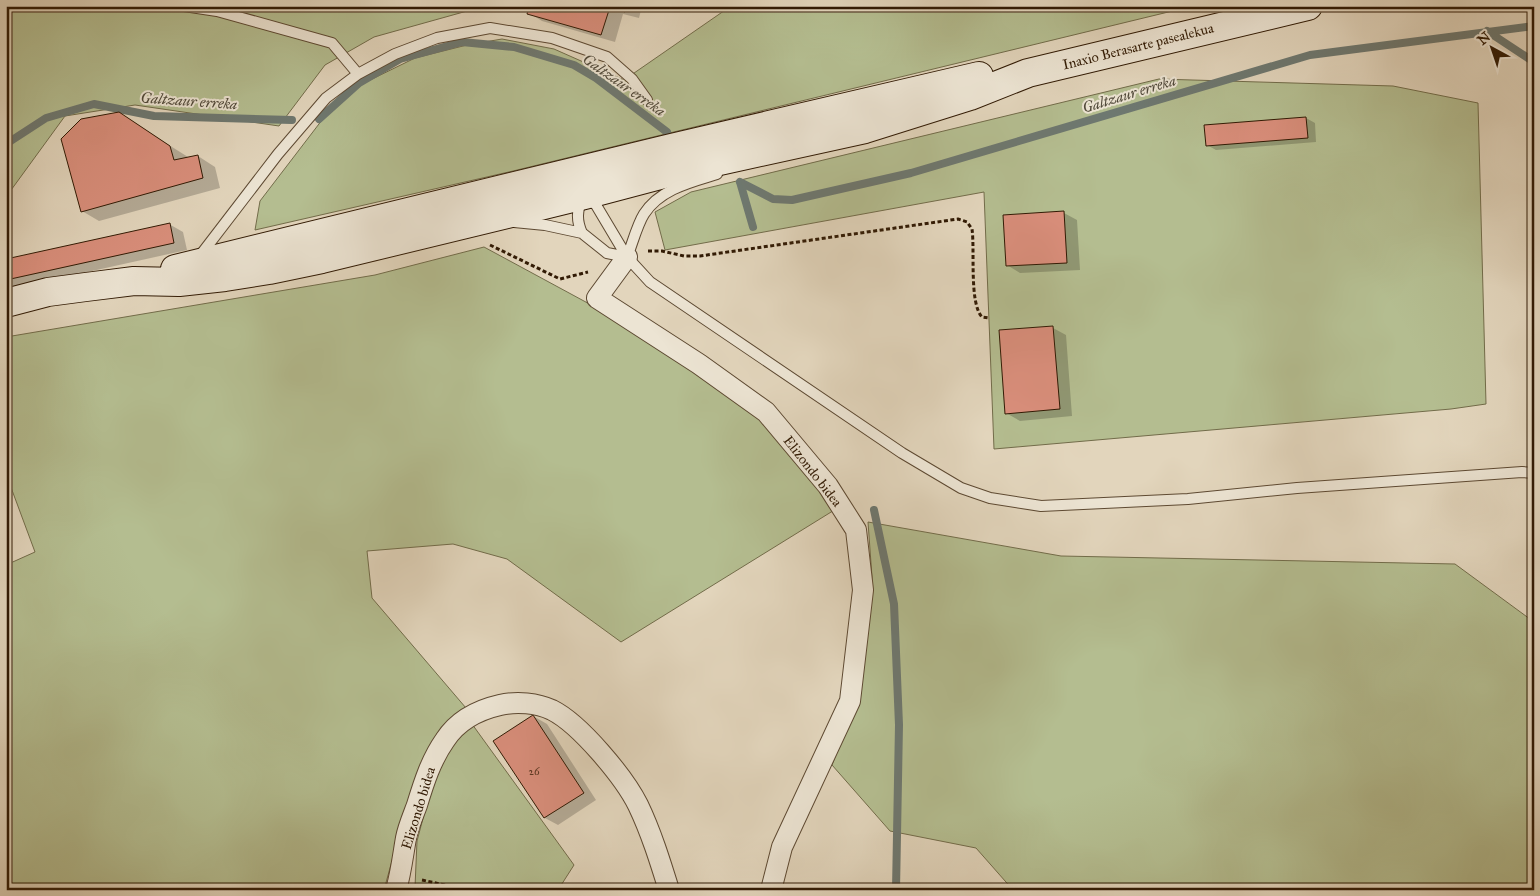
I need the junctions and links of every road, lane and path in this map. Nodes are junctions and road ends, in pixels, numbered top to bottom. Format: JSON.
{"nodes":[{"id":1,"x":184,"y":6,"type":"edge"},
{"id":2,"x":1308,"y":6,"type":"edge"},
{"id":3,"x":1028,"y":73,"type":"junction"},
{"id":4,"x":358,"y":74,"type":"junction"},
{"id":5,"x":647,"y":100,"type":"dead end"},
{"id":6,"x":871,"y":101,"type":"junction"},
{"id":7,"x":865,"y":129,"type":"junction"},
{"id":8,"x":824,"y":149,"type":"dead end"},
{"id":9,"x":731,"y":171,"type":"dead end"},
{"id":10,"x":583,"y":186,"type":"junction"},
{"id":11,"x":469,"y":223,"type":"junction"},
{"id":12,"x":582,"y":234,"type":"junction"},
{"id":13,"x":299,"y":238,"type":"junction"},
{"id":14,"x":652,"y":250,"type":"dead end"},
{"id":15,"x":628,"y":257,"type":"junction"},
{"id":16,"x":194,"y":263,"type":"junction"},
{"id":17,"x":134,"y":281,"type":"junction"},
{"id":18,"x":6,"y":303,"type":"edge"},
{"id":19,"x":989,"y":318,"type":"dead end"},
{"id":20,"x":1534,"y":473,"type":"edge"},
{"id":21,"x":398,"y":882,"type":"edge"},
{"id":22,"x":468,"y":890,"type":"edge"},
{"id":23,"x":669,"y":890,"type":"edge"},
{"id":24,"x":771,"y":890,"type":"edge"}],
"edges":[{"from":1,"to":4,"type":"lane"},
{"from":2,"to":3,"type":"main road","name":"Inaxio Berasarte pasealekua"},
{"from":3,"to":6,"type":"main road"},
{"from":3,"to":7,"type":"main road"},
{"from":4,"to":5,"type":"lane"},
{"from":4,"to":16,"type":"lane"},
{"from":6,"to":10,"type":"main road"},
{"from":6,"to":13,"type":"main road"},
{"from":7,"to":8,"type":"lane"},
{"from":7,"to":10,"type":"main road"},
{"from":9,"to":15,"type":"lane"},
{"from":10,"to":11,"type":"main road"},
{"from":10,"to":12,"type":"lane"},
{"from":10,"to":13,"type":"main road"},
{"from":10,"to":15,"type":"lane"},
{"from":11,"to":12,"type":"lane"},
{"from":11,"to":17,"type":"main road"},
{"from":12,"to":15,"type":"lane"},
{"from":13,"to":16,"type":"main road"},
{"from":14,"to":19,"type":"path"},
{"from":15,"to":20,"type":"lane"},
{"from":15,"to":24,"type":"street","name":"Elizondo bidea"},
{"from":16,"to":17,"type":"main road"},
{"from":17,"to":18,"type":"main road"},
{"from":21,"to":22,"type":"path"},
{"from":21,"to":23,"type":"street","name":"Elizondo bidea"}]}
